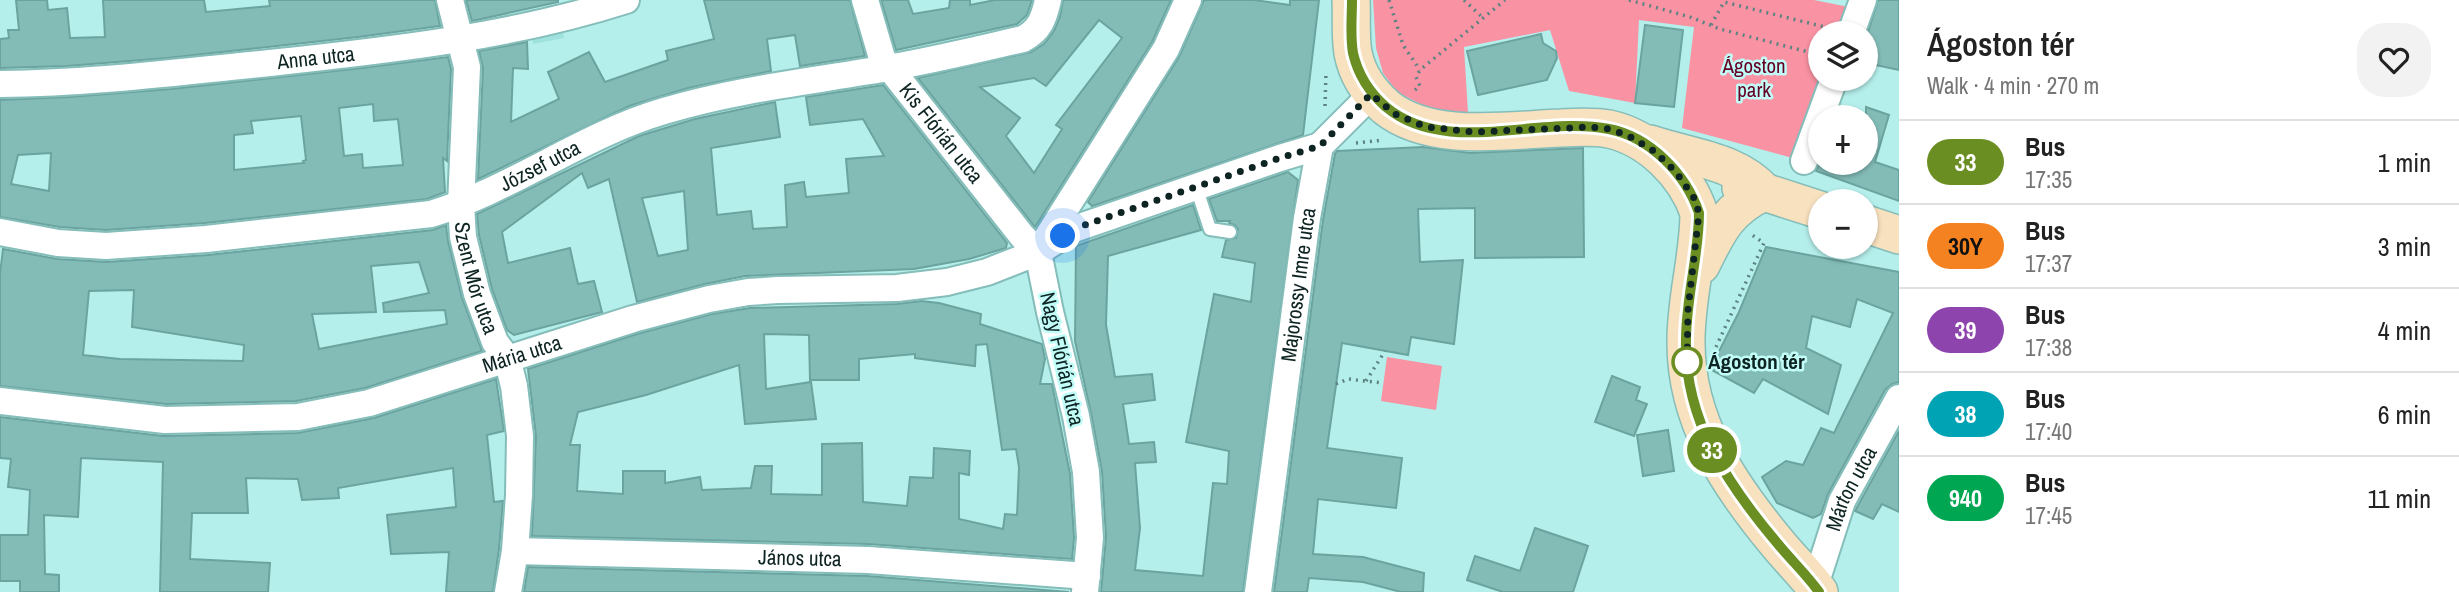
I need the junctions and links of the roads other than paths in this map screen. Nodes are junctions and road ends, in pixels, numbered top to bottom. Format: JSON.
{"nodes":[{"id":1,"x":450,"y":0,"type":"edge"},
{"id":2,"x":626,"y":0,"type":"edge"},
{"id":3,"x":865,"y":0,"type":"edge"},
{"id":4,"x":1048,"y":0,"type":"edge"},
{"id":5,"x":1188,"y":0,"type":"edge"},
{"id":6,"x":1352,"y":0,"type":"edge"},
{"id":7,"x":1862,"y":0,"type":"edge"},
{"id":8,"x":1855,"y":21,"type":"edge"},
{"id":9,"x":461,"y":40,"type":"junction"},
{"id":10,"x":890,"y":68,"type":"junction"},
{"id":11,"x":0,"y":84,"type":"edge"},
{"id":12,"x":1830,"y":91,"type":"edge"},
{"id":13,"x":1371,"y":94,"type":"junction"},
{"id":14,"x":1639,"y":141,"type":"junction"},
{"id":15,"x":1320,"y":146,"type":"junction"},
{"id":16,"x":1804,"y":161,"type":"dead end"},
{"id":17,"x":1196,"y":187,"type":"junction"},
{"id":18,"x":1764,"y":192,"type":"junction"},
{"id":19,"x":1694,"y":198,"type":"junction"},
{"id":20,"x":461,"y":205,"type":"junction"},
{"id":21,"x":1808,"y":206,"type":"edge"},
{"id":22,"x":1878,"y":229,"type":"edge"},
{"id":23,"x":0,"y":232,"type":"edge"},
{"id":24,"x":1230,"y":232,"type":"dead end"},
{"id":25,"x":1899,"y":235,"type":"edge"},
{"id":26,"x":1038,"y":252,"type":"junction"},
{"id":27,"x":1691,"y":285,"type":"junction"},
{"id":28,"x":507,"y":358,"type":"junction"},
{"id":29,"x":1899,"y":398,"type":"edge"},
{"id":30,"x":0,"y":401,"type":"edge"},
{"id":31,"x":515,"y":551,"type":"junction"},
{"id":32,"x":1086,"y":584,"type":"edge"},
{"id":33,"x":1817,"y":589,"type":"edge"},
{"id":34,"x":508,"y":592,"type":"edge"},
{"id":35,"x":1258,"y":592,"type":"edge"}],
"edges":[{"from":1,"to":9,"type":"street","name":"Szent Mór utca"},
{"from":2,"to":9,"type":"street","name":"Anna utca"},
{"from":3,"to":10,"type":"street","name":"Kis Flórián utca"},
{"from":4,"to":10,"type":"street","name":"József utca"},
{"from":5,"to":26,"type":"street"},
{"from":6,"to":13,"type":"street"},
{"from":7,"to":8,"type":"street"},
{"from":9,"to":11,"type":"street","name":"Anna utca"},
{"from":9,"to":20,"type":"street","name":"Szent Mór utca"},
{"from":10,"to":20,"type":"street","name":"József utca"},
{"from":10,"to":26,"type":"street","name":"Kis Flórián utca"},
{"from":12,"to":16,"type":"street"},
{"from":13,"to":14,"type":"street"},
{"from":13,"to":15,"type":"street"},
{"from":14,"to":18,"type":"street"},
{"from":14,"to":19,"type":"street"},
{"from":15,"to":17,"type":"street","name":"Mária utca"},
{"from":15,"to":35,"type":"street","name":"Majorossy Imre utca"},
{"from":17,"to":24,"type":"lane"},
{"from":17,"to":26,"type":"street","name":"Mária utca"},
{"from":18,"to":19,"type":"street"},
{"from":18,"to":21,"type":"street"},
{"from":18,"to":27,"type":"street"},
{"from":19,"to":27,"type":"street"},
{"from":20,"to":23,"type":"street","name":"József utca"},
{"from":20,"to":28,"type":"street","name":"Szent Mór utca"},
{"from":22,"to":25,"type":"street"},
{"from":26,"to":28,"type":"street","name":"Mária utca"},
{"from":26,"to":32,"type":"street","name":"Nagy Flórián utca"},
{"from":27,"to":33,"type":"street"},
{"from":28,"to":30,"type":"street","name":"Mária utca"},
{"from":28,"to":31,"type":"street","name":"Szent Mór utca"},
{"from":29,"to":33,"type":"street","name":"Márton utca"},
{"from":31,"to":32,"type":"street","name":"János utca"},
{"from":31,"to":34,"type":"street","name":"Szent Mór utca"}]}
